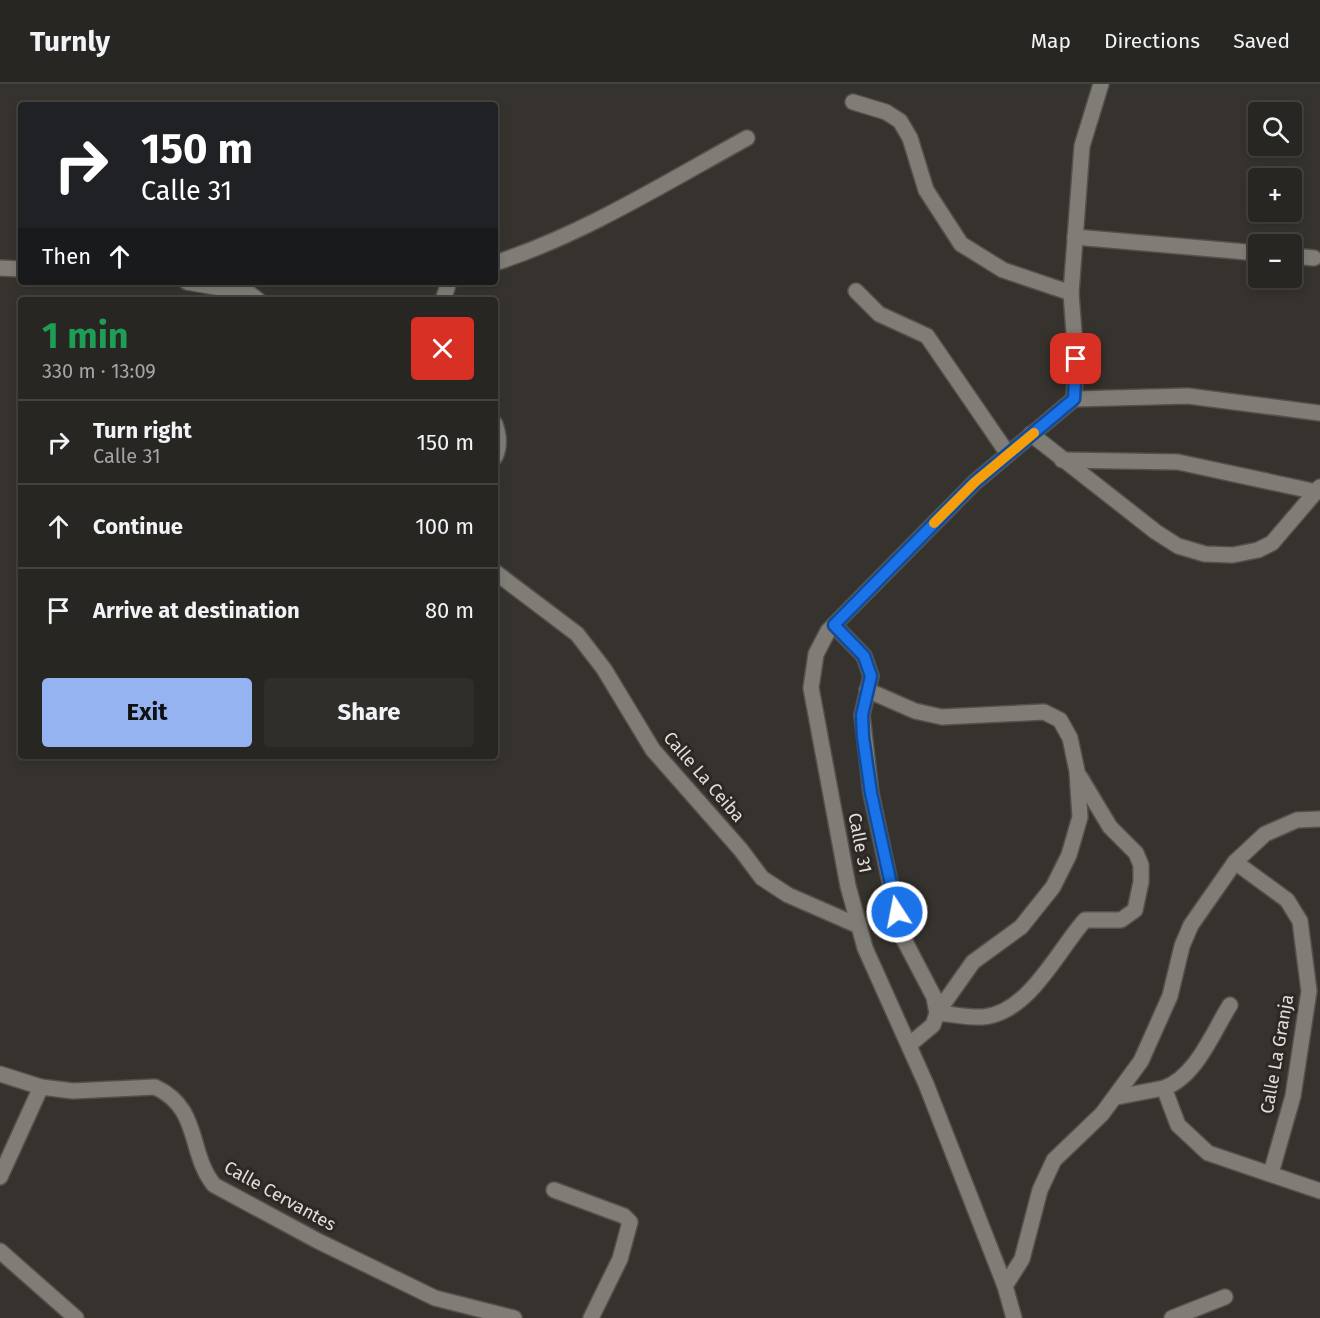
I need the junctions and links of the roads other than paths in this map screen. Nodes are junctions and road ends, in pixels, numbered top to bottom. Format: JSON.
{"nodes":[{"id":1,"x":1100,"y":84,"type":"edge"},
{"id":2,"x":853,"y":102,"type":"dead end"},
{"id":3,"x":747,"y":138,"type":"dead end"},
{"id":4,"x":1075,"y":237,"type":"junction"},
{"id":5,"x":1248,"y":252,"type":"edge"},
{"id":6,"x":1302,"y":257,"type":"edge"},
{"id":7,"x":1314,"y":258,"type":"dead end"},
{"id":8,"x":498,"y":262,"type":"edge"},
{"id":9,"x":0,"y":268,"type":"edge"},
{"id":10,"x":18,"y":269,"type":"edge"},
{"id":11,"x":204,"y":285,"type":"edge"},
{"id":12,"x":856,"y":291,"type":"dead end"},
{"id":13,"x":1071,"y":293,"type":"junction"},
{"id":14,"x":254,"y":297,"type":"edge"},
{"id":15,"x":1074,"y":399,"type":"junction"},
{"id":16,"x":1320,"y":413,"type":"edge"},
{"id":17,"x":498,"y":432,"type":"edge"},
{"id":18,"x":1031,"y":435,"type":"junction"},
{"id":19,"x":498,"y":450,"type":"edge"},
{"id":20,"x":1008,"y":454,"type":"junction"},
{"id":21,"x":1062,"y":460,"type":"junction"},
{"id":22,"x":1319,"y":489,"type":"edge"},
{"id":23,"x":498,"y":574,"type":"edge"},
{"id":24,"x":834,"y":625,"type":"junction"},
{"id":25,"x":867,"y":690,"type":"junction"},
{"id":26,"x":1077,"y":771,"type":"junction"},
{"id":27,"x":1320,"y":819,"type":"edge"},
{"id":28,"x":1234,"y":862,"type":"junction"},
{"id":29,"x":859,"y":926,"type":"junction"},
{"id":30,"x":1230,"y":1005,"type":"dead end"},
{"id":31,"x":937,"y":1013,"type":"junction"},
{"id":32,"x":909,"y":1045,"type":"junction"},
{"id":33,"x":0,"y":1074,"type":"edge"},
{"id":34,"x":41,"y":1087,"type":"junction"},
{"id":35,"x":1164,"y":1089,"type":"junction"},
{"id":36,"x":1117,"y":1097,"type":"junction"},
{"id":37,"x":1271,"y":1173,"type":"junction"},
{"id":38,"x":0,"y":1177,"type":"edge"},
{"id":39,"x":554,"y":1190,"type":"dead end"},
{"id":40,"x":1320,"y":1191,"type":"edge"},
{"id":41,"x":0,"y":1251,"type":"edge"},
{"id":42,"x":1005,"y":1286,"type":"junction"},
{"id":43,"x":1225,"y":1297,"type":"dead end"},
{"id":44,"x":76,"y":1318,"type":"edge"},
{"id":45,"x":514,"y":1318,"type":"edge"},
{"id":46,"x":591,"y":1318,"type":"edge"},
{"id":47,"x":1014,"y":1318,"type":"edge"},
{"id":48,"x":1172,"y":1318,"type":"edge"}],
"edges":[{"from":1,"to":4,"type":"street"},
{"from":2,"to":13,"type":"street"},
{"from":3,"to":8,"type":"street"},
{"from":4,"to":5,"type":"street"},
{"from":4,"to":13,"type":"street"},
{"from":6,"to":7,"type":"street"},
{"from":9,"to":10,"type":"street"},
{"from":11,"to":14,"type":"street"},
{"from":12,"to":20,"type":"street"},
{"from":13,"to":15,"type":"street"},
{"from":15,"to":16,"type":"street"},
{"from":15,"to":18,"type":"street","name":"Calle 31"},
{"from":17,"to":19,"type":"street"},
{"from":18,"to":20,"type":"street","name":"Calle 31"},
{"from":18,"to":21,"type":"street"},
{"from":20,"to":24,"type":"street","name":"Calle 31"},
{"from":21,"to":22,"type":"street"},
{"from":21,"to":22,"type":"street"},
{"from":23,"to":29,"type":"street","name":"Calle La Ceiba"},
{"from":24,"to":25,"type":"street"},
{"from":24,"to":29,"type":"street","name":"Calle 31"},
{"from":25,"to":26,"type":"street"},
{"from":25,"to":31,"type":"street"},
{"from":26,"to":31,"type":"street"},
{"from":26,"to":31,"type":"street"},
{"from":27,"to":28,"type":"street"},
{"from":28,"to":36,"type":"street"},
{"from":28,"to":37,"type":"street","name":"Calle La Granja"},
{"from":29,"to":32,"type":"street","name":"Calle 31"},
{"from":30,"to":35,"type":"street"},
{"from":31,"to":32,"type":"street"},
{"from":32,"to":42,"type":"street","name":"Calle 31"},
{"from":33,"to":34,"type":"street","name":"Calle Cervantes"},
{"from":34,"to":38,"type":"street"},
{"from":34,"to":45,"type":"street","name":"Calle Cervantes"},
{"from":35,"to":36,"type":"street"},
{"from":35,"to":37,"type":"street"},
{"from":36,"to":42,"type":"street"},
{"from":37,"to":40,"type":"street"},
{"from":39,"to":46,"type":"street"},
{"from":41,"to":44,"type":"street"},
{"from":42,"to":47,"type":"street","name":"Calle 31"},
{"from":43,"to":48,"type":"street"}]}
